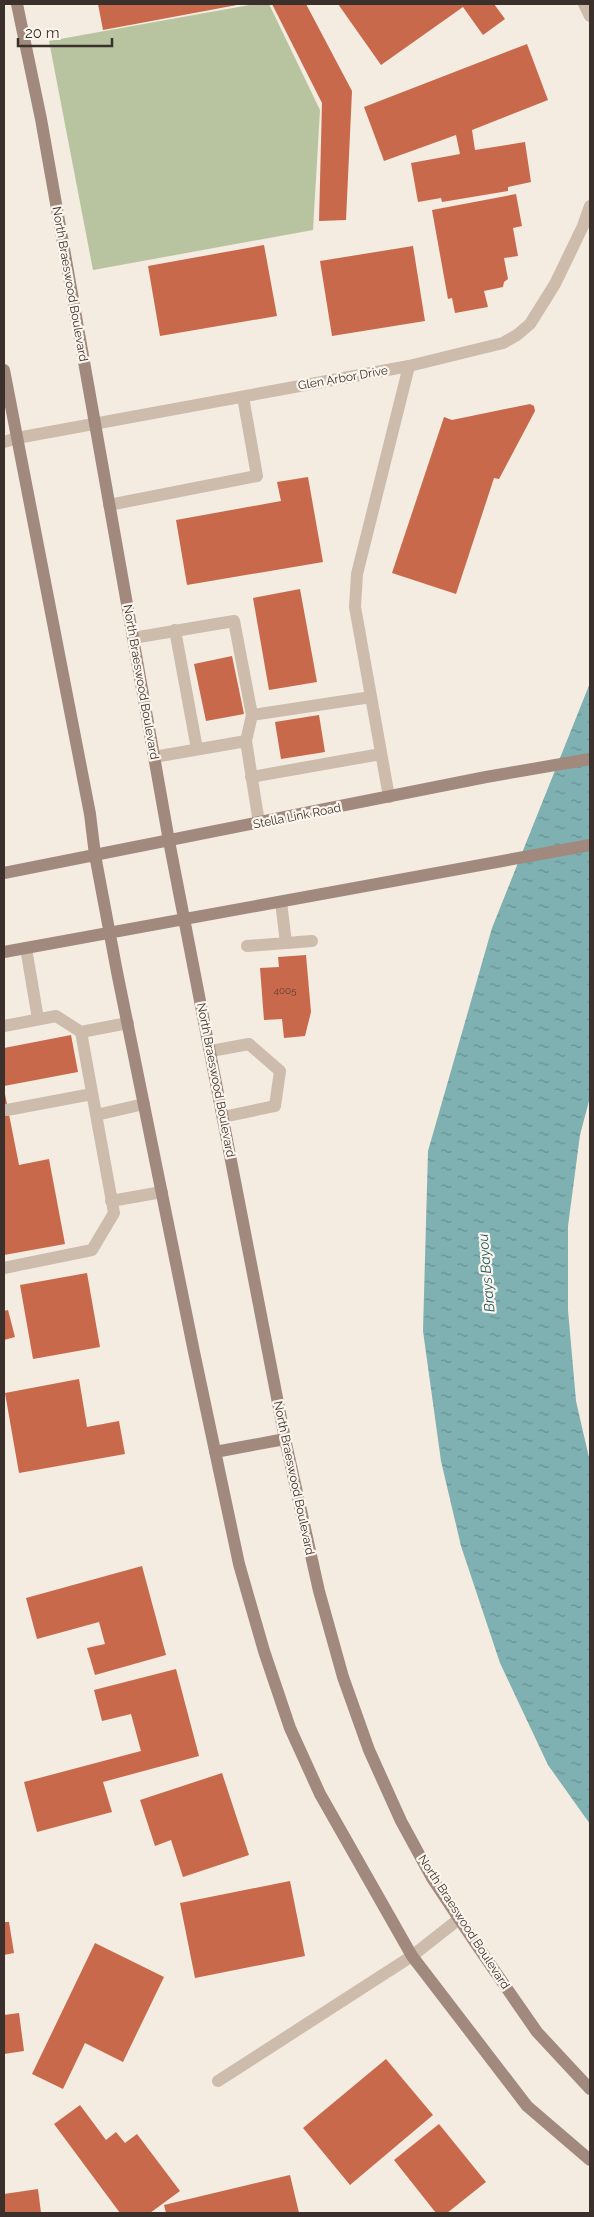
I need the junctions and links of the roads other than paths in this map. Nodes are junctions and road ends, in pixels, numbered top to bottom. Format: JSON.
{"nodes":[{"id":1,"x":17,"y":4,"type":"edge"},
{"id":2,"x":584,"y":4,"type":"edge"},
{"id":3,"x":590,"y":16,"type":"edge"},
{"id":4,"x":590,"y":206,"type":"edge"},
{"id":5,"x":409,"y":366,"type":"junction"},
{"id":6,"x":4,"y":370,"type":"edge"},
{"id":7,"x":243,"y":397,"type":"junction"},
{"id":8,"x":94,"y":424,"type":"junction"},
{"id":9,"x":18,"y":438,"type":"junction"},
{"id":10,"x":4,"y":442,"type":"edge"},
{"id":11,"x":109,"y":505,"type":"junction"},
{"id":12,"x":175,"y":630,"type":"junction"},
{"id":13,"x":133,"y":638,"type":"junction"},
{"id":14,"x":371,"y":697,"type":"junction"},
{"id":15,"x":252,"y":715,"type":"junction"},
{"id":16,"x":246,"y":741,"type":"junction"},
{"id":17,"x":197,"y":749,"type":"junction"},
{"id":18,"x":381,"y":754,"type":"junction"},
{"id":19,"x":154,"y":757,"type":"junction"},
{"id":20,"x":590,"y":759,"type":"edge"},
{"id":21,"x":251,"y":777,"type":"junction"},
{"id":22,"x":389,"y":797,"type":"junction"},
{"id":23,"x":259,"y":823,"type":"junction"},
{"id":24,"x":169,"y":841,"type":"junction"},
{"id":25,"x":590,"y":845,"type":"edge"},
{"id":26,"x":95,"y":855,"type":"junction"},
{"id":27,"x":4,"y":873,"type":"edge"},
{"id":28,"x":281,"y":902,"type":"junction"},
{"id":29,"x":186,"y":920,"type":"junction"},
{"id":30,"x":110,"y":932,"type":"junction"},
{"id":31,"x":312,"y":941,"type":"dead end"},
{"id":32,"x":286,"y":943,"type":"junction"},
{"id":33,"x":247,"y":946,"type":"dead end"},
{"id":34,"x":26,"y":948,"type":"junction"},
{"id":35,"x":4,"y":952,"type":"edge"},
{"id":36,"x":38,"y":1019,"type":"junction"},
{"id":37,"x":128,"y":1023,"type":"junction"},
{"id":38,"x":4,"y":1026,"type":"edge"},
{"id":39,"x":81,"y":1032,"type":"junction"},
{"id":40,"x":210,"y":1051,"type":"junction"},
{"id":41,"x":92,"y":1094,"type":"junction"},
{"id":42,"x":144,"y":1104,"type":"junction"},
{"id":43,"x":7,"y":1110,"type":"dead end"},
{"id":44,"x":96,"y":1115,"type":"junction"},
{"id":45,"x":223,"y":1117,"type":"junction"},
{"id":46,"x":162,"y":1192,"type":"junction"},
{"id":47,"x":112,"y":1201,"type":"junction"},
{"id":48,"x":4,"y":1268,"type":"edge"},
{"id":49,"x":285,"y":1439,"type":"junction"},
{"id":50,"x":215,"y":1452,"type":"junction"},
{"id":51,"x":460,"y":1919,"type":"junction"},
{"id":52,"x":412,"y":1956,"type":"junction"},
{"id":53,"x":218,"y":2081,"type":"dead end"},
{"id":54,"x":590,"y":2089,"type":"edge"},
{"id":55,"x":590,"y":2160,"type":"edge"}],
"edges":[{"from":1,"to":8,"type":"main road","name":"North Braeswood Boulevard"},
{"from":2,"to":3,"type":"street"},
{"from":4,"to":5,"type":"street","name":"Glen Arbor Drive"},
{"from":5,"to":7,"type":"street","name":"Glen Arbor Drive"},
{"from":5,"to":14,"type":"street"},
{"from":6,"to":9,"type":"main road"},
{"from":7,"to":8,"type":"street","name":"Glen Arbor Drive"},
{"from":7,"to":11,"type":"street"},
{"from":8,"to":9,"type":"street","name":"Glen Arbor Drive"},
{"from":8,"to":11,"type":"main road","name":"North Braeswood Boulevard"},
{"from":9,"to":10,"type":"street","name":"Glen Arbor Drive"},
{"from":9,"to":26,"type":"main road"},
{"from":11,"to":13,"type":"main road","name":"North Braeswood Boulevard"},
{"from":12,"to":13,"type":"street"},
{"from":12,"to":15,"type":"street"},
{"from":12,"to":17,"type":"street"},
{"from":13,"to":19,"type":"main road","name":"North Braeswood Boulevard"},
{"from":14,"to":15,"type":"street"},
{"from":14,"to":18,"type":"street"},
{"from":15,"to":16,"type":"street"},
{"from":16,"to":17,"type":"street"},
{"from":16,"to":21,"type":"street"},
{"from":17,"to":19,"type":"street"},
{"from":18,"to":21,"type":"street"},
{"from":18,"to":22,"type":"street"},
{"from":19,"to":24,"type":"main road","name":"North Braeswood Boulevard"},
{"from":20,"to":22,"type":"main road","name":"Stella Link Road"},
{"from":21,"to":23,"type":"street"},
{"from":22,"to":23,"type":"main road","name":"Stella Link Road"},
{"from":23,"to":24,"type":"main road","name":"Stella Link Road"},
{"from":24,"to":26,"type":"main road","name":"Stella Link Road"},
{"from":24,"to":29,"type":"main road","name":"North Braeswood Boulevard"},
{"from":25,"to":28,"type":"main road"},
{"from":26,"to":27,"type":"main road","name":"Stella Link Road"},
{"from":26,"to":30,"type":"main road"},
{"from":28,"to":29,"type":"main road"},
{"from":28,"to":32,"type":"street"},
{"from":29,"to":30,"type":"main road"},
{"from":29,"to":40,"type":"main road","name":"North Braeswood Boulevard"},
{"from":30,"to":34,"type":"main road"},
{"from":30,"to":37,"type":"main road"},
{"from":31,"to":32,"type":"street"},
{"from":32,"to":33,"type":"street"},
{"from":34,"to":35,"type":"main road"},
{"from":34,"to":36,"type":"street"},
{"from":36,"to":38,"type":"street"},
{"from":36,"to":39,"type":"street"},
{"from":37,"to":39,"type":"street"},
{"from":37,"to":42,"type":"main road"},
{"from":39,"to":41,"type":"street"},
{"from":40,"to":45,"type":"main road","name":"North Braeswood Boulevard"},
{"from":40,"to":45,"type":"street"},
{"from":41,"to":43,"type":"street"},
{"from":41,"to":44,"type":"street"},
{"from":42,"to":44,"type":"street"},
{"from":42,"to":46,"type":"main road"},
{"from":44,"to":47,"type":"street"},
{"from":45,"to":49,"type":"main road","name":"North Braeswood Boulevard"},
{"from":46,"to":47,"type":"street"},
{"from":46,"to":50,"type":"main road"},
{"from":47,"to":48,"type":"street"},
{"from":49,"to":50,"type":"main road"},
{"from":49,"to":51,"type":"main road","name":"North Braeswood Boulevard"},
{"from":50,"to":52,"type":"main road"},
{"from":51,"to":52,"type":"street"},
{"from":51,"to":54,"type":"main road","name":"North Braeswood Boulevard"},
{"from":52,"to":53,"type":"street"},
{"from":52,"to":55,"type":"main road"}]}
